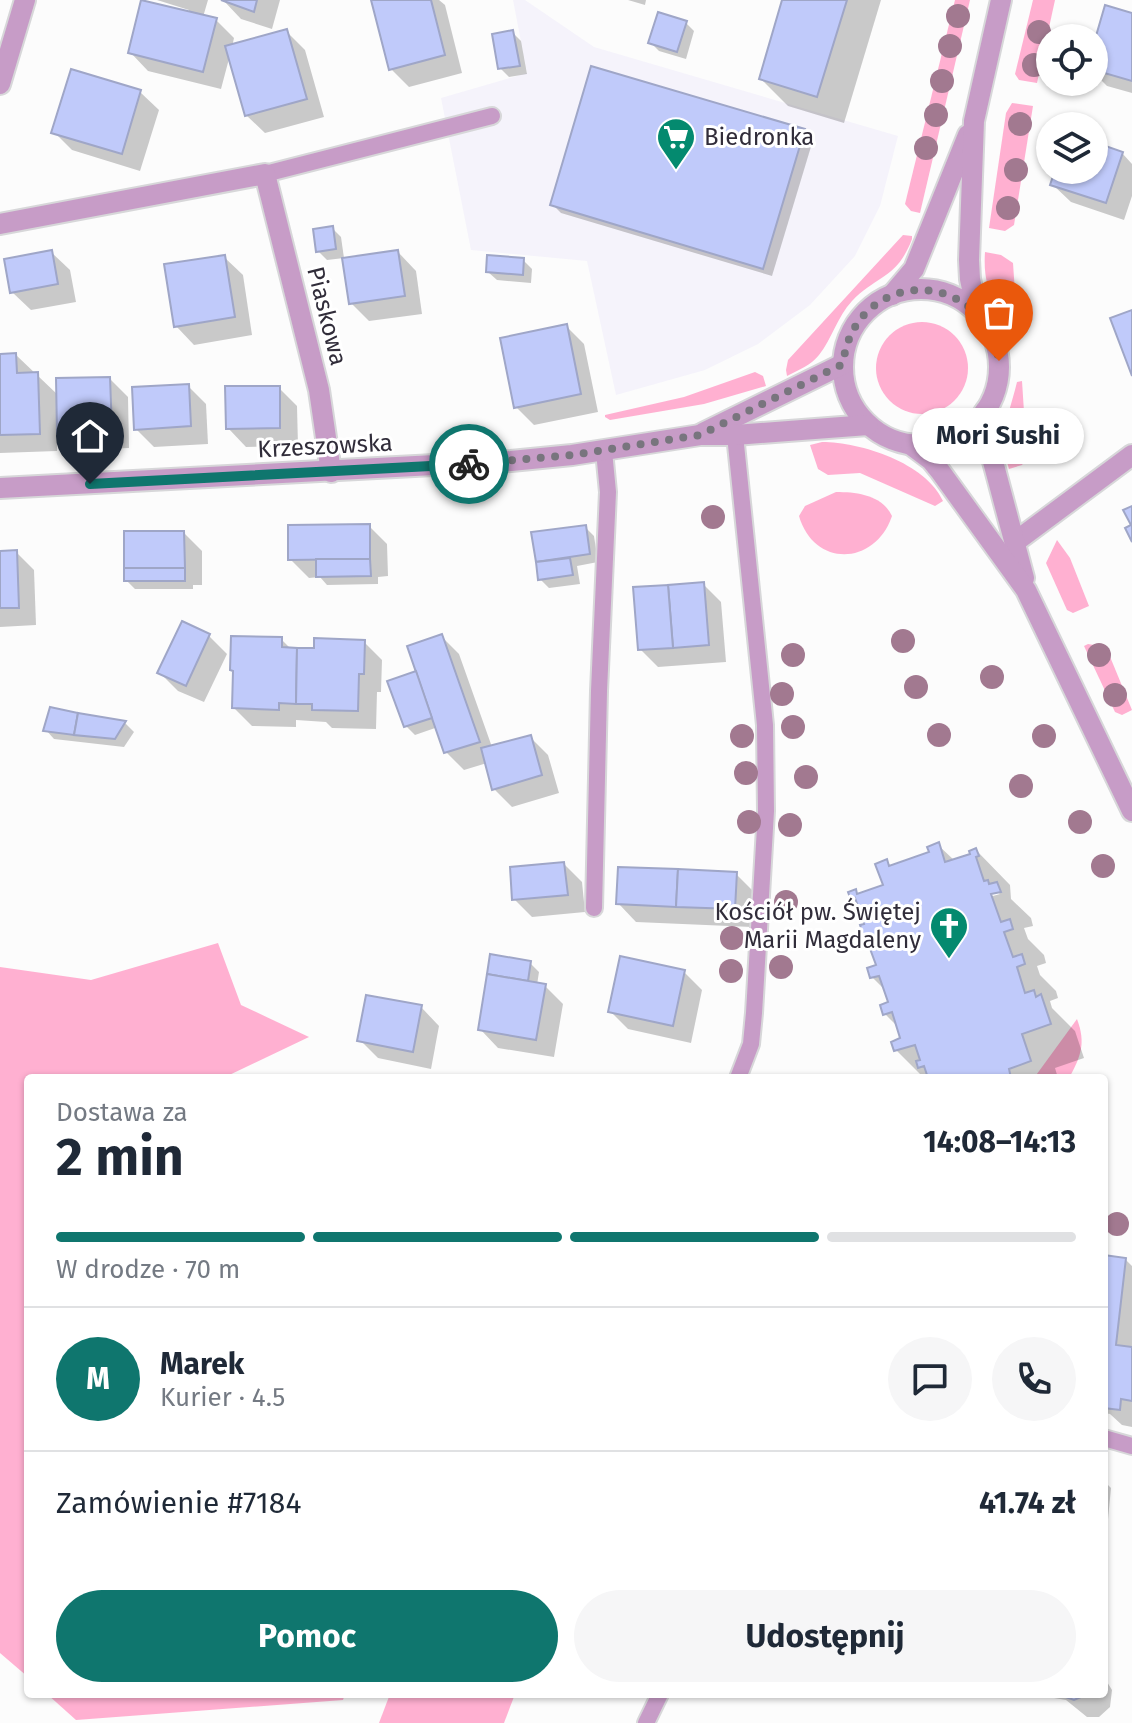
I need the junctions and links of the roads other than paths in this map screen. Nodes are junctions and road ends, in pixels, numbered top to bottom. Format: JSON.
{"nodes":[{"id":1,"x":25,"y":0,"type":"edge"},
{"id":2,"x":1001,"y":0,"type":"edge"},
{"id":3,"x":0,"y":84,"type":"edge"},
{"id":4,"x":492,"y":116,"type":"dead end"},
{"id":5,"x":974,"y":121,"type":"junction"},
{"id":6,"x":265,"y":174,"type":"junction"},
{"id":7,"x":0,"y":224,"type":"edge"},
{"id":8,"x":892,"y":295,"type":"junction"},
{"id":9,"x":977,"y":313,"type":"junction"},
{"id":10,"x":843,"y":364,"type":"junction"},
{"id":11,"x":985,"y":411,"type":"junction"},
{"id":12,"x":868,"y":425,"type":"junction"},
{"id":13,"x":700,"y":435,"type":"junction"},
{"id":14,"x":735,"y":435,"type":"junction"},
{"id":15,"x":911,"y":445,"type":"junction"},
{"id":16,"x":604,"y":451,"type":"junction"},
{"id":17,"x":1132,"y":455,"type":"edge"},
{"id":18,"x":331,"y":472,"type":"junction"},
{"id":19,"x":0,"y":488,"type":"edge"},
{"id":20,"x":1015,"y":542,"type":"junction"},
{"id":21,"x":1026,"y":590,"type":"junction"},
{"id":22,"x":1132,"y":811,"type":"edge"},
{"id":23,"x":594,"y":908,"type":"dead end"},
{"id":24,"x":740,"y":1074,"type":"edge"},
{"id":25,"x":1108,"y":1439,"type":"edge"},
{"id":26,"x":1132,"y":1446,"type":"edge"},
{"id":27,"x":658,"y":1698,"type":"edge"},
{"id":28,"x":646,"y":1723,"type":"edge"}],
"edges":[{"from":1,"to":3,"type":"street"},
{"from":2,"to":5,"type":"street"},
{"from":4,"to":6,"type":"lane"},
{"from":5,"to":8,"type":"street"},
{"from":5,"to":9,"type":"street"},
{"from":6,"to":7,"type":"street"},
{"from":6,"to":18,"type":"street","name":"Piaskowa"},
{"from":8,"to":9,"type":"street"},
{"from":8,"to":10,"type":"street"},
{"from":9,"to":11,"type":"street"},
{"from":10,"to":12,"type":"street"},
{"from":10,"to":13,"type":"street","name":"Krzeszowska"},
{"from":11,"to":15,"type":"street"},
{"from":11,"to":20,"type":"street"},
{"from":12,"to":14,"type":"street","name":"Krzeszowska"},
{"from":12,"to":15,"type":"street"},
{"from":13,"to":14,"type":"street","name":"Krzeszowska"},
{"from":13,"to":16,"type":"street","name":"Krzeszowska"},
{"from":14,"to":24,"type":"lane"},
{"from":15,"to":21,"type":"street"},
{"from":16,"to":18,"type":"street","name":"Krzeszowska"},
{"from":16,"to":23,"type":"lane"},
{"from":17,"to":20,"type":"street"},
{"from":18,"to":19,"type":"street","name":"Krzeszowska"},
{"from":20,"to":21,"type":"street"},
{"from":21,"to":22,"type":"street"},
{"from":25,"to":26,"type":"lane"},
{"from":27,"to":28,"type":"lane"}]}
